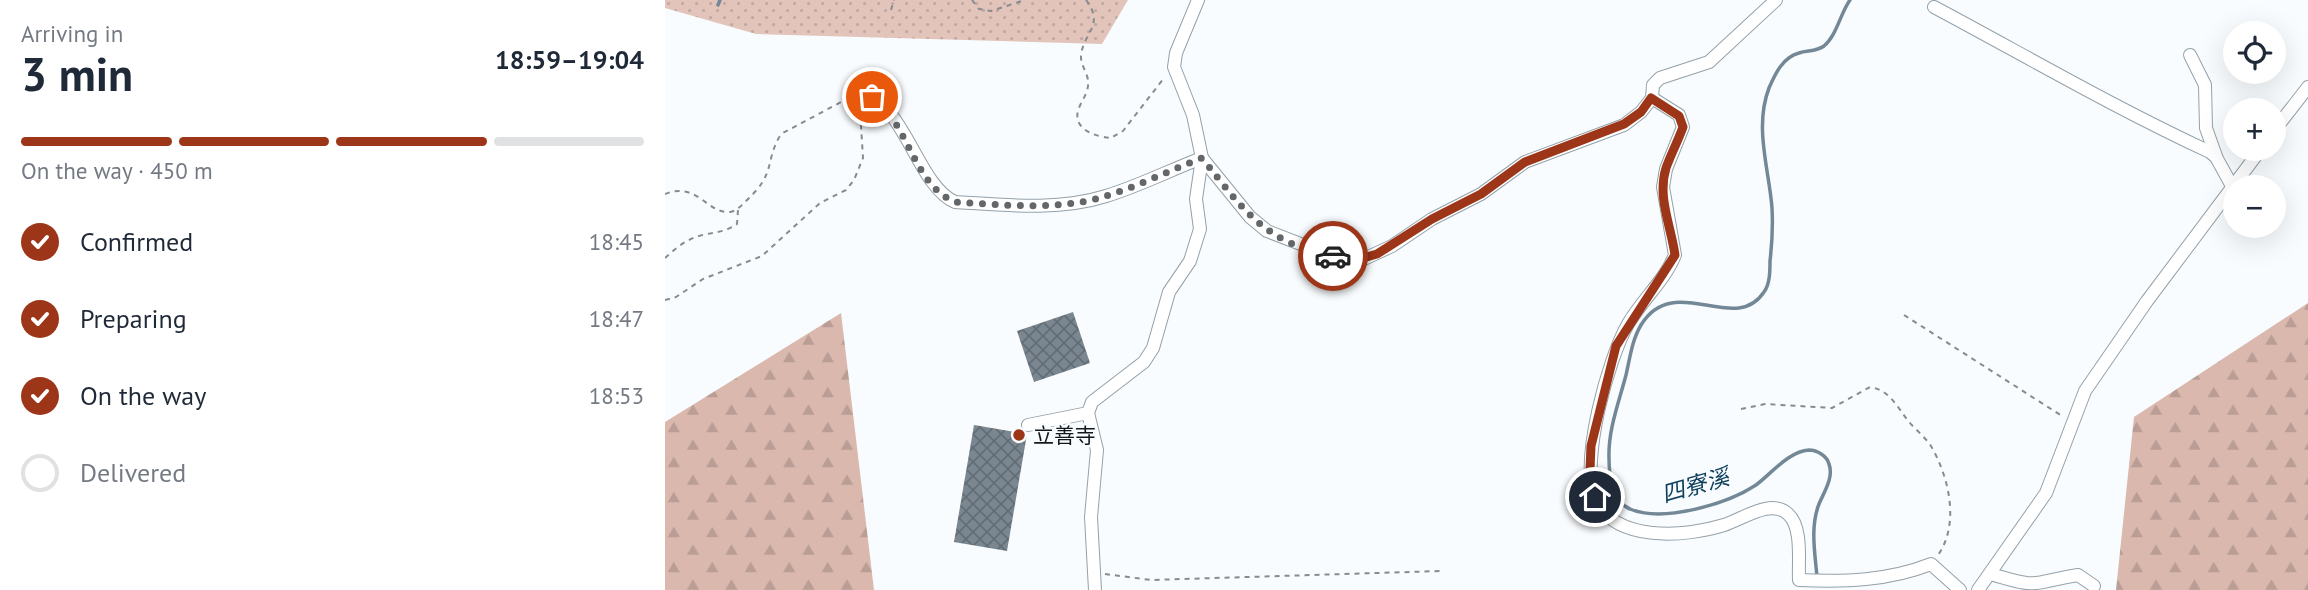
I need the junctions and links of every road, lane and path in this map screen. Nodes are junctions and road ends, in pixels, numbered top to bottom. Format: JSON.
{"nodes":[{"id":1,"x":894,"y":0,"type":"edge"},
{"id":2,"x":972,"y":0,"type":"edge"},
{"id":3,"x":1025,"y":0,"type":"edge"},
{"id":4,"x":1087,"y":0,"type":"edge"},
{"id":5,"x":1198,"y":0,"type":"edge"},
{"id":6,"x":1776,"y":0,"type":"edge"},
{"id":7,"x":1941,"y":6,"type":"edge"},
{"id":8,"x":891,"y":10,"type":"dead end"},
{"id":9,"x":2190,"y":55,"type":"dead end"},
{"id":10,"x":1174,"y":67,"type":"junction"},
{"id":11,"x":2308,"y":87,"type":"edge"},
{"id":12,"x":855,"y":98,"type":"junction"},
{"id":13,"x":1651,"y":98,"type":"junction"},
{"id":14,"x":2286,"y":115,"type":"edge"},
{"id":15,"x":2216,"y":157,"type":"junction"},
{"id":16,"x":1202,"y":158,"type":"junction"},
{"id":17,"x":2252,"y":161,"type":"edge"},
{"id":18,"x":2226,"y":175,"type":"edge"},
{"id":19,"x":2241,"y":175,"type":"edge"},
{"id":20,"x":665,"y":194,"type":"edge"},
{"id":21,"x":2223,"y":199,"type":"edge"},
{"id":22,"x":738,"y":209,"type":"junction"},
{"id":23,"x":665,"y":258,"type":"edge"},
{"id":24,"x":665,"y":300,"type":"edge"},
{"id":25,"x":1904,"y":315,"type":"dead end"},
{"id":26,"x":1741,"y":409,"type":"dead end"},
{"id":27,"x":1088,"y":413,"type":"junction"},
{"id":28,"x":2071,"y":422,"type":"junction"},
{"id":29,"x":1028,"y":425,"type":"dead end"},
{"id":30,"x":1931,"y":564,"type":"junction"},
{"id":31,"x":1441,"y":571,"type":"dead end"},
{"id":32,"x":1094,"y":572,"type":"junction"},
{"id":33,"x":1991,"y":574,"type":"junction"},
{"id":34,"x":2094,"y":586,"type":"dead end"},
{"id":35,"x":1095,"y":590,"type":"edge"},
{"id":36,"x":1960,"y":590,"type":"edge"},
{"id":37,"x":1978,"y":590,"type":"edge"}],
"edges":[{"from":1,"to":8,"type":"path"},
{"from":2,"to":3,"type":"path"},
{"from":4,"to":10,"type":"path"},
{"from":5,"to":10,"type":"street"},
{"from":6,"to":13,"type":"street"},
{"from":7,"to":15,"type":"street"},
{"from":9,"to":15,"type":"street"},
{"from":10,"to":16,"type":"street"},
{"from":11,"to":14,"type":"street"},
{"from":12,"to":16,"type":"street"},
{"from":12,"to":22,"type":"path"},
{"from":12,"to":24,"type":"path"},
{"from":13,"to":16,"type":"street"},
{"from":13,"to":30,"type":"street"},
{"from":15,"to":18,"type":"street"},
{"from":16,"to":27,"type":"street"},
{"from":17,"to":19,"type":"street"},
{"from":20,"to":22,"type":"path"},
{"from":21,"to":28,"type":"street"},
{"from":22,"to":23,"type":"path"},
{"from":25,"to":28,"type":"path"},
{"from":26,"to":30,"type":"path"},
{"from":27,"to":29,"type":"street"},
{"from":27,"to":32,"type":"street"},
{"from":28,"to":33,"type":"street"},
{"from":30,"to":36,"type":"street"},
{"from":31,"to":32,"type":"path"},
{"from":32,"to":35,"type":"street"},
{"from":33,"to":34,"type":"street"},
{"from":33,"to":37,"type":"street"}]}
